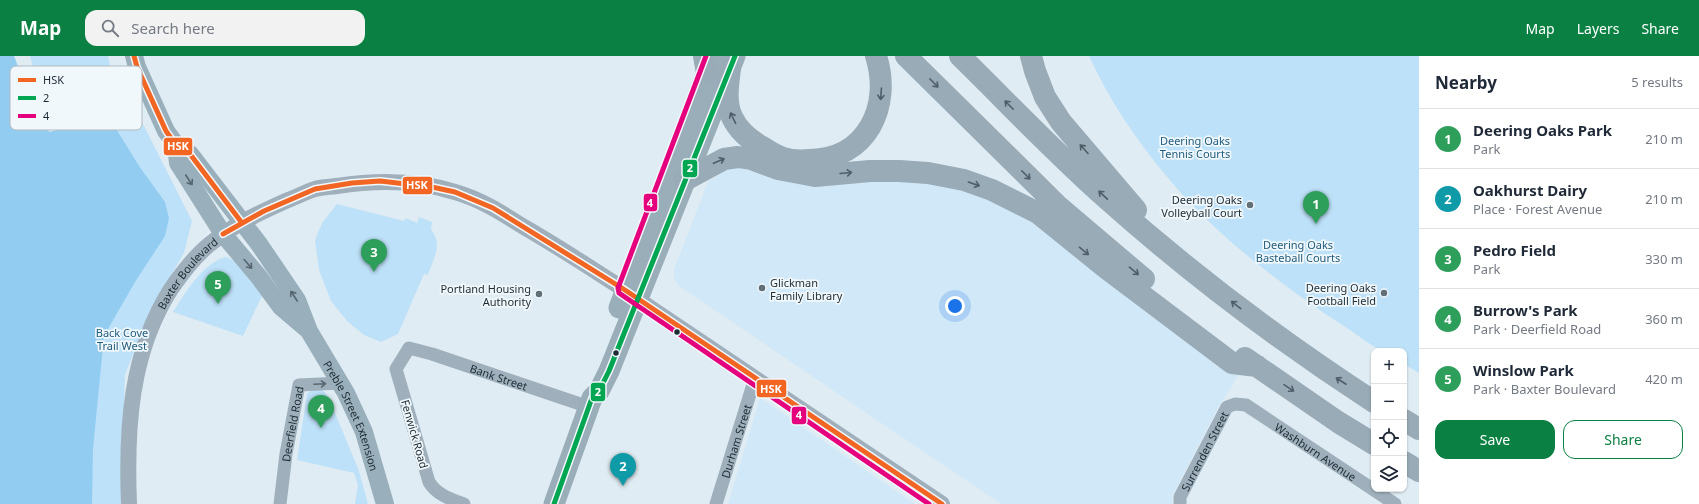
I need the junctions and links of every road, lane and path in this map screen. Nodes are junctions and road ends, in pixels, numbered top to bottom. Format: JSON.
{"nodes":[{"id":1,"x":134,"y":56,"type":"edge"},
{"id":2,"x":876,"y":56,"type":"edge"},
{"id":3,"x":906,"y":56,"type":"edge"},
{"id":4,"x":960,"y":56,"type":"edge"},
{"id":5,"x":1031,"y":56,"type":"edge"},
{"id":6,"x":708,"y":62,"type":"edge"},
{"id":7,"x":732,"y":63,"type":"edge"},
{"id":8,"x":137,"y":66,"type":"edge"},
{"id":9,"x":142,"y":79,"type":"edge"},
{"id":10,"x":176,"y":145,"type":"junction"},
{"id":11,"x":685,"y":180,"type":"junction"},
{"id":12,"x":242,"y":223,"type":"junction"},
{"id":13,"x":223,"y":234,"type":"junction"},
{"id":14,"x":1183,"y":263,"type":"junction"},
{"id":15,"x":631,"y":294,"type":"junction"},
{"id":16,"x":309,"y":331,"type":"junction"},
{"id":17,"x":410,"y":348,"type":"joint"},
{"id":18,"x":1257,"y":366,"type":"junction"},
{"id":19,"x":755,"y":378,"type":"junction"},
{"id":20,"x":341,"y":383,"type":"junction"},
{"id":21,"x":1371,"y":400,"type":"edge"},
{"id":22,"x":590,"y":402,"type":"junction"},
{"id":23,"x":1235,"y":404,"type":"joint"},
{"id":24,"x":1407,"y":422,"type":"edge"},
{"id":25,"x":1419,"y":429,"type":"edge"},
{"id":26,"x":1371,"y":442,"type":"edge"},
{"id":27,"x":1407,"y":464,"type":"edge"},
{"id":28,"x":1419,"y":471,"type":"edge"},
{"id":29,"x":129,"y":504,"type":"edge"},
{"id":30,"x":280,"y":504,"type":"edge"},
{"id":31,"x":384,"y":504,"type":"edge"},
{"id":32,"x":464,"y":504,"type":"edge"},
{"id":33,"x":554,"y":504,"type":"edge"},
{"id":34,"x":716,"y":504,"type":"edge"},
{"id":35,"x":942,"y":504,"type":"edge"},
{"id":36,"x":1180,"y":504,"type":"edge"},
{"id":37,"x":1395,"y":504,"type":"edge"}],
"edges":[{"from":1,"to":8,"type":"main road","name":"Preble Street Extension"},
{"from":2,"to":7,"type":"highway","one_way":true},
{"from":3,"to":18,"type":"highway","one_way":true},
{"from":14,"to":4,"type":"highway","one_way":true},
{"from":14,"to":5,"type":"highway","one_way":true},
{"from":6,"to":15,"type":"highway"},
{"from":7,"to":11,"type":"highway"},
{"from":9,"to":10,"type":"main road","name":"Preble Street Extension"},
{"from":10,"to":12,"type":"main road","name":"Preble Street Extension"},
{"from":10,"to":13,"type":"main road","name":"Preble Street Extension","one_way":true},
{"from":11,"to":15,"type":"highway"},
{"from":11,"to":18,"type":"highway","one_way":true},
{"from":12,"to":13,"type":"street","name":"Baxter Boulevard"},
{"from":12,"to":15,"type":"street","name":"Baxter Boulevard"},
{"from":16,"to":12,"type":"main road","name":"Preble Street Extension","one_way":true},
{"from":13,"to":16,"type":"main road","name":"Preble Street Extension","one_way":true},
{"from":13,"to":29,"type":"street","name":"Baxter Boulevard"},
{"from":21,"to":14,"type":"highway","one_way":true},
{"from":15,"to":19,"type":"street","name":"Baxter Boulevard"},
{"from":15,"to":22,"type":"highway"},
{"from":16,"to":20,"type":"main road","name":"Preble Street Extension"},
{"from":17,"to":22,"type":"street","name":"Bank Street"},
{"from":17,"to":32,"type":"street","name":"Fenwick Road"},
{"from":18,"to":26,"type":"highway","one_way":true},
{"from":19,"to":34,"type":"street","name":"Durham Street"},
{"from":19,"to":35,"type":"street","name":"Baxter Boulevard"},
{"from":30,"to":20,"type":"street","name":"Deerfield Road","one_way":true},
{"from":20,"to":31,"type":"main road","name":"Preble Street Extension"},
{"from":22,"to":33,"type":"highway"},
{"from":23,"to":36,"type":"street","name":"Surrenden Street"},
{"from":23,"to":37,"type":"street","name":"Washburn Avenue"},
{"from":24,"to":25,"type":"highway"},
{"from":27,"to":28,"type":"highway"}]}
